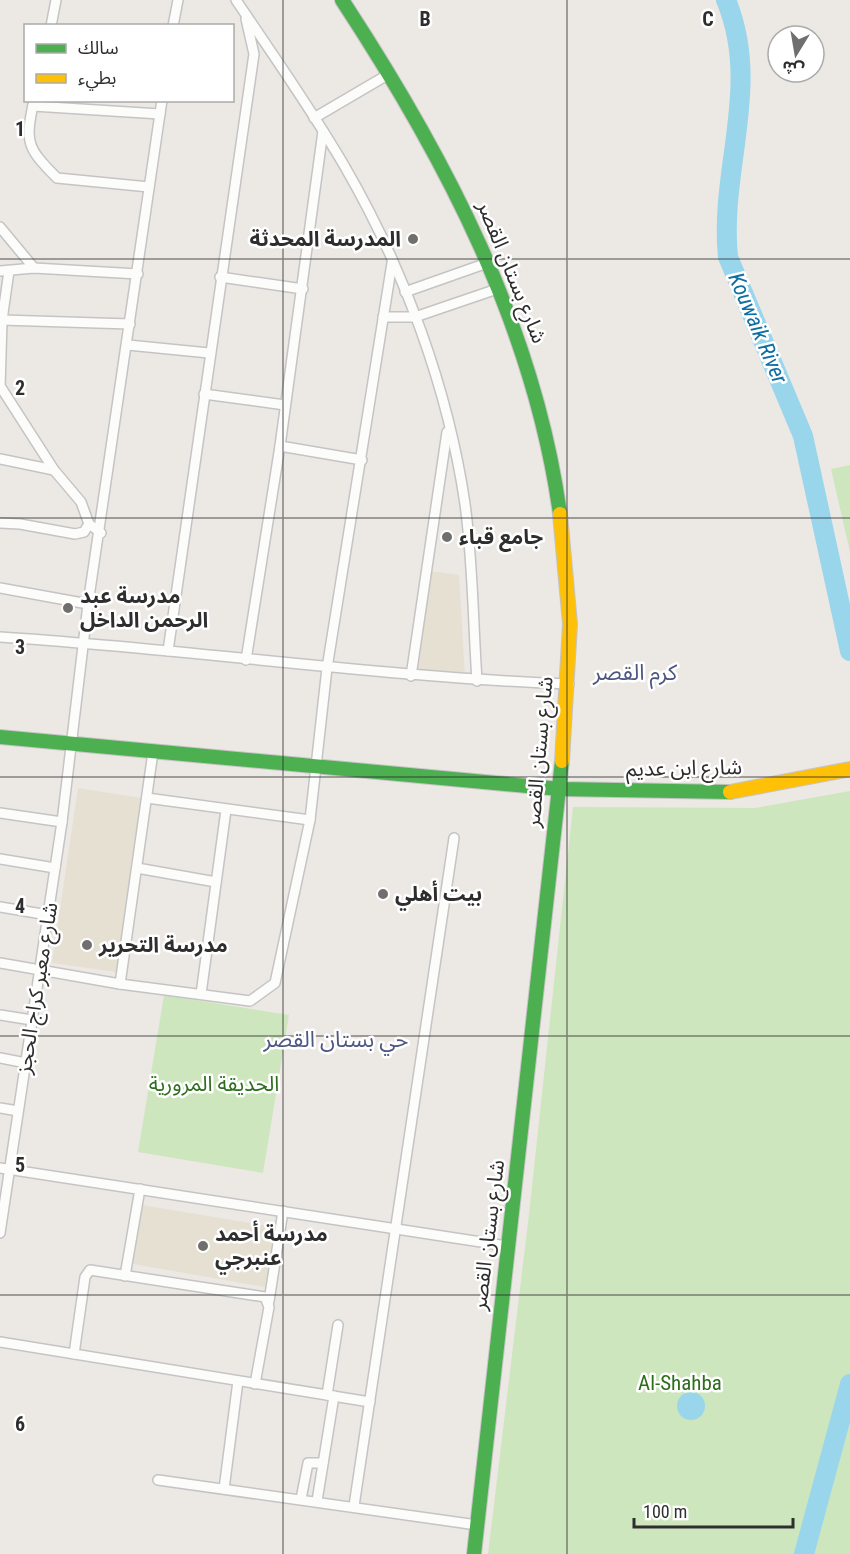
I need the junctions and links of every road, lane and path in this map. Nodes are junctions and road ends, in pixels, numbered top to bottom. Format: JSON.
{"nodes":[{"id":1,"x":56,"y":0,"type":"edge"},
{"id":2,"x":178,"y":0,"type":"edge"},
{"id":3,"x":236,"y":0,"type":"edge"},
{"id":4,"x":342,"y":0,"type":"edge"},
{"id":5,"x":245,"y":14,"type":"junction"},
{"id":6,"x":51,"y":24,"type":"edge"},
{"id":7,"x":173,"y":24,"type":"edge"},
{"id":8,"x":389,"y":74,"type":"junction"},
{"id":9,"x":162,"y":102,"type":"edge"},
{"id":10,"x":34,"y":103,"type":"edge"},
{"id":11,"x":160,"y":114,"type":"junction"},
{"id":12,"x":314,"y":118,"type":"junction"},
{"id":13,"x":324,"y":131,"type":"junction"},
{"id":14,"x":149,"y":187,"type":"junction"},
{"id":15,"x":0,"y":227,"type":"edge"},
{"id":16,"x":0,"y":240,"type":"edge"},
{"id":17,"x":11,"y":240,"type":"junction"},
{"id":18,"x":490,"y":262,"type":"junction"},
{"id":19,"x":392,"y":263,"type":"junction"},
{"id":20,"x":34,"y":268,"type":"junction"},
{"id":21,"x":4,"y":271,"type":"edge"},
{"id":22,"x":138,"y":274,"type":"junction"},
{"id":23,"x":220,"y":277,"type":"junction"},
{"id":24,"x":500,"y":288,"type":"junction"},
{"id":25,"x":303,"y":289,"type":"junction"},
{"id":26,"x":405,"y":292,"type":"junction"},
{"id":27,"x":415,"y":316,"type":"junction"},
{"id":28,"x":383,"y":317,"type":"junction"},
{"id":29,"x":2,"y":320,"type":"junction"},
{"id":30,"x":130,"y":324,"type":"junction"},
{"id":31,"x":128,"y":345,"type":"junction"},
{"id":32,"x":209,"y":353,"type":"junction"},
{"id":33,"x":1,"y":387,"type":"edge"},
{"id":34,"x":204,"y":394,"type":"junction"},
{"id":35,"x":285,"y":405,"type":"junction"},
{"id":36,"x":448,"y":427,"type":"junction"},
{"id":37,"x":280,"y":446,"type":"junction"},
{"id":38,"x":0,"y":459,"type":"edge"},
{"id":39,"x":362,"y":460,"type":"junction"},
{"id":40,"x":54,"y":470,"type":"junction"},
{"id":41,"x":0,"y":524,"type":"edge"},
{"id":42,"x":89,"y":524,"type":"junction"},
{"id":43,"x":101,"y":533,"type":"junction"},
{"id":44,"x":0,"y":588,"type":"edge"},
{"id":45,"x":88,"y":604,"type":"junction"},
{"id":46,"x":0,"y":636,"type":"edge"},
{"id":47,"x":83,"y":642,"type":"junction"},
{"id":48,"x":168,"y":651,"type":"junction"},
{"id":49,"x":246,"y":660,"type":"junction"},
{"id":50,"x":327,"y":668,"type":"junction"},
{"id":51,"x":411,"y":676,"type":"junction"},
{"id":52,"x":477,"y":681,"type":"junction"},
{"id":53,"x":569,"y":684,"type":"junction"},
{"id":54,"x":0,"y":737,"type":"edge"},
{"id":55,"x":70,"y":743,"type":"junction"},
{"id":56,"x":153,"y":752,"type":"junction"},
{"id":57,"x":314,"y":767,"type":"junction"},
{"id":58,"x":847,"y":770,"type":"edge"},
{"id":59,"x":560,"y":789,"type":"junction"},
{"id":60,"x":147,"y":798,"type":"junction"},
{"id":61,"x":226,"y":810,"type":"junction"},
{"id":62,"x":0,"y":813,"type":"edge"},
{"id":63,"x":310,"y":819,"type":"junction"},
{"id":64,"x":62,"y":822,"type":"junction"},
{"id":65,"x":454,"y":838,"type":"dead end"},
{"id":66,"x":0,"y":859,"type":"edge"},
{"id":67,"x":55,"y":868,"type":"junction"},
{"id":68,"x":137,"y":868,"type":"junction"},
{"id":69,"x":216,"y":882,"type":"junction"},
{"id":70,"x":0,"y":907,"type":"edge"},
{"id":71,"x":48,"y":915,"type":"junction"},
{"id":72,"x":0,"y":963,"type":"edge"},
{"id":73,"x":40,"y":969,"type":"junction"},
{"id":74,"x":120,"y":984,"type":"junction"},
{"id":75,"x":201,"y":994,"type":"junction"},
{"id":76,"x":0,"y":1015,"type":"edge"},
{"id":77,"x":32,"y":1020,"type":"junction"},
{"id":78,"x":0,"y":1059,"type":"edge"},
{"id":79,"x":26,"y":1062,"type":"junction"},
{"id":80,"x":0,"y":1108,"type":"edge"},
{"id":81,"x":18,"y":1111,"type":"junction"},
{"id":82,"x":5,"y":1169,"type":"edge"},
{"id":83,"x":140,"y":1189,"type":"junction"},
{"id":84,"x":283,"y":1211,"type":"junction"},
{"id":85,"x":395,"y":1228,"type":"junction"},
{"id":86,"x":0,"y":1233,"type":"edge"},
{"id":87,"x":507,"y":1246,"type":"junction"},
{"id":88,"x":125,"y":1276,"type":"junction"},
{"id":89,"x":269,"y":1301,"type":"junction"},
{"id":90,"x":338,"y":1325,"type":"dead end"},
{"id":91,"x":0,"y":1342,"type":"edge"},
{"id":92,"x":74,"y":1354,"type":"junction"},
{"id":93,"x":238,"y":1381,"type":"junction"},
{"id":94,"x":255,"y":1384,"type":"junction"},
{"id":95,"x":331,"y":1396,"type":"junction"},
{"id":96,"x":370,"y":1402,"type":"junction"},
{"id":97,"x":323,"y":1463,"type":"junction"},
{"id":98,"x":158,"y":1480,"type":"dead end"},
{"id":99,"x":224,"y":1489,"type":"junction"},
{"id":100,"x":301,"y":1499,"type":"junction"},
{"id":101,"x":317,"y":1501,"type":"junction"},
{"id":102,"x":354,"y":1506,"type":"junction"},
{"id":103,"x":477,"y":1525,"type":"junction"},
{"id":104,"x":474,"y":1554,"type":"edge"}],
"edges":[{"from":1,"to":6,"type":"street"},
{"from":2,"to":7,"type":"street"},
{"from":3,"to":5,"type":"street"},
{"from":4,"to":8,"type":"main road","name":"شارع بستان القصر"},
{"from":5,"to":12,"type":"street"},
{"from":5,"to":23,"type":"street"},
{"from":8,"to":12,"type":"street"},
{"from":8,"to":18,"type":"main road","name":"شارع بستان القصر"},
{"from":9,"to":11,"type":"street","name":"شارع معبر كراج الحجز"},
{"from":10,"to":11,"type":"street"},
{"from":10,"to":14,"type":"street"},
{"from":11,"to":14,"type":"street","name":"شارع معبر كراج الحجز"},
{"from":12,"to":13,"type":"street"},
{"from":13,"to":19,"type":"street"},
{"from":13,"to":25,"type":"street"},
{"from":14,"to":22,"type":"street","name":"شارع معبر كراج الحجز"},
{"from":15,"to":17,"type":"street"},
{"from":16,"to":17,"type":"street"},
{"from":17,"to":20,"type":"street"},
{"from":18,"to":24,"type":"main road","name":"شارع بستان القصر"},
{"from":18,"to":26,"type":"street"},
{"from":19,"to":26,"type":"street"},
{"from":19,"to":28,"type":"street"},
{"from":20,"to":21,"type":"street"},
{"from":20,"to":22,"type":"street"},
{"from":21,"to":29,"type":"street"},
{"from":22,"to":30,"type":"street","name":"شارع معبر كراج الحجز"},
{"from":23,"to":25,"type":"street"},
{"from":23,"to":32,"type":"street"},
{"from":24,"to":27,"type":"street"},
{"from":24,"to":53,"type":"main road","name":"شارع بستان القصر"},
{"from":25,"to":35,"type":"street"},
{"from":26,"to":27,"type":"street"},
{"from":27,"to":28,"type":"street"},
{"from":27,"to":36,"type":"street"},
{"from":28,"to":39,"type":"street"},
{"from":29,"to":30,"type":"street"},
{"from":29,"to":33,"type":"street"},
{"from":30,"to":31,"type":"street","name":"شارع معبر كراج الحجز"},
{"from":31,"to":32,"type":"street"},
{"from":31,"to":43,"type":"street","name":"شارع معبر كراج الحجز"},
{"from":32,"to":34,"type":"street"},
{"from":33,"to":40,"type":"street"},
{"from":34,"to":35,"type":"street"},
{"from":34,"to":48,"type":"street"},
{"from":35,"to":37,"type":"street"},
{"from":36,"to":51,"type":"street"},
{"from":36,"to":52,"type":"street"},
{"from":37,"to":39,"type":"street"},
{"from":37,"to":49,"type":"street"},
{"from":38,"to":40,"type":"street"},
{"from":39,"to":50,"type":"street"},
{"from":40,"to":42,"type":"street"},
{"from":41,"to":42,"type":"street"},
{"from":42,"to":43,"type":"street"},
{"from":43,"to":45,"type":"street","name":"شارع معبر كراج الحجز"},
{"from":44,"to":45,"type":"street"},
{"from":45,"to":47,"type":"street","name":"شارع معبر كراج الحجز"},
{"from":46,"to":47,"type":"street"},
{"from":47,"to":48,"type":"street"},
{"from":47,"to":55,"type":"street","name":"شارع معبر كراج الحجز"},
{"from":48,"to":49,"type":"street"},
{"from":49,"to":50,"type":"street"},
{"from":50,"to":51,"type":"street"},
{"from":50,"to":57,"type":"street"},
{"from":51,"to":52,"type":"street"},
{"from":52,"to":53,"type":"street"},
{"from":53,"to":59,"type":"main road","name":"شارع بستان القصر"},
{"from":54,"to":55,"type":"main road","name":"شارع ابن عديم"},
{"from":55,"to":56,"type":"main road","name":"شارع ابن عديم"},
{"from":55,"to":64,"type":"street","name":"شارع معبر كراج الحجز"},
{"from":56,"to":57,"type":"main road","name":"شارع ابن عديم"},
{"from":56,"to":60,"type":"street"},
{"from":57,"to":59,"type":"main road","name":"شارع ابن عديم"},
{"from":57,"to":63,"type":"street"},
{"from":58,"to":59,"type":"main road","name":"شارع ابن عديم"},
{"from":59,"to":87,"type":"main road","name":"شارع بستان القصر"},
{"from":60,"to":61,"type":"street"},
{"from":60,"to":68,"type":"street"},
{"from":61,"to":63,"type":"street"},
{"from":61,"to":69,"type":"street"},
{"from":62,"to":64,"type":"street"},
{"from":63,"to":75,"type":"street"},
{"from":64,"to":67,"type":"street","name":"شارع معبر كراج الحجز"},
{"from":65,"to":85,"type":"street"},
{"from":66,"to":67,"type":"street"},
{"from":67,"to":71,"type":"street","name":"شارع معبر كراج الحجز"},
{"from":68,"to":69,"type":"street"},
{"from":68,"to":74,"type":"street"},
{"from":69,"to":75,"type":"street"},
{"from":70,"to":71,"type":"street"},
{"from":71,"to":73,"type":"street","name":"شارع معبر كراج الحجز"},
{"from":72,"to":73,"type":"street"},
{"from":73,"to":74,"type":"street"},
{"from":73,"to":77,"type":"street","name":"شارع معبر كراج الحجز"},
{"from":74,"to":75,"type":"street"},
{"from":76,"to":77,"type":"street"},
{"from":77,"to":79,"type":"street","name":"شارع معبر كراج الحجز"},
{"from":78,"to":79,"type":"street"},
{"from":79,"to":81,"type":"street","name":"شارع معبر كراج الحجز"},
{"from":80,"to":81,"type":"street"},
{"from":81,"to":82,"type":"street","name":"شارع معبر كراج الحجز"},
{"from":82,"to":83,"type":"street"},
{"from":82,"to":86,"type":"street","name":"شارع معبر كراج الحجز"},
{"from":83,"to":84,"type":"street"},
{"from":83,"to":88,"type":"street"},
{"from":84,"to":85,"type":"street"},
{"from":84,"to":89,"type":"street"},
{"from":85,"to":87,"type":"street"},
{"from":85,"to":96,"type":"street"},
{"from":87,"to":103,"type":"main road","name":"شارع بستان القصر"},
{"from":88,"to":89,"type":"street"},
{"from":88,"to":92,"type":"street"},
{"from":89,"to":94,"type":"street"},
{"from":90,"to":95,"type":"street"},
{"from":91,"to":92,"type":"street"},
{"from":92,"to":93,"type":"street"},
{"from":93,"to":94,"type":"street"},
{"from":93,"to":99,"type":"street"},
{"from":94,"to":95,"type":"street"},
{"from":95,"to":96,"type":"street"},
{"from":95,"to":97,"type":"street"},
{"from":96,"to":102,"type":"street"},
{"from":97,"to":100,"type":"street"},
{"from":97,"to":101,"type":"street"},
{"from":98,"to":99,"type":"street"},
{"from":99,"to":100,"type":"street"},
{"from":100,"to":101,"type":"street"},
{"from":101,"to":102,"type":"street"},
{"from":102,"to":103,"type":"street"},
{"from":103,"to":104,"type":"main road","name":"شارع بستان القصر"}]}
